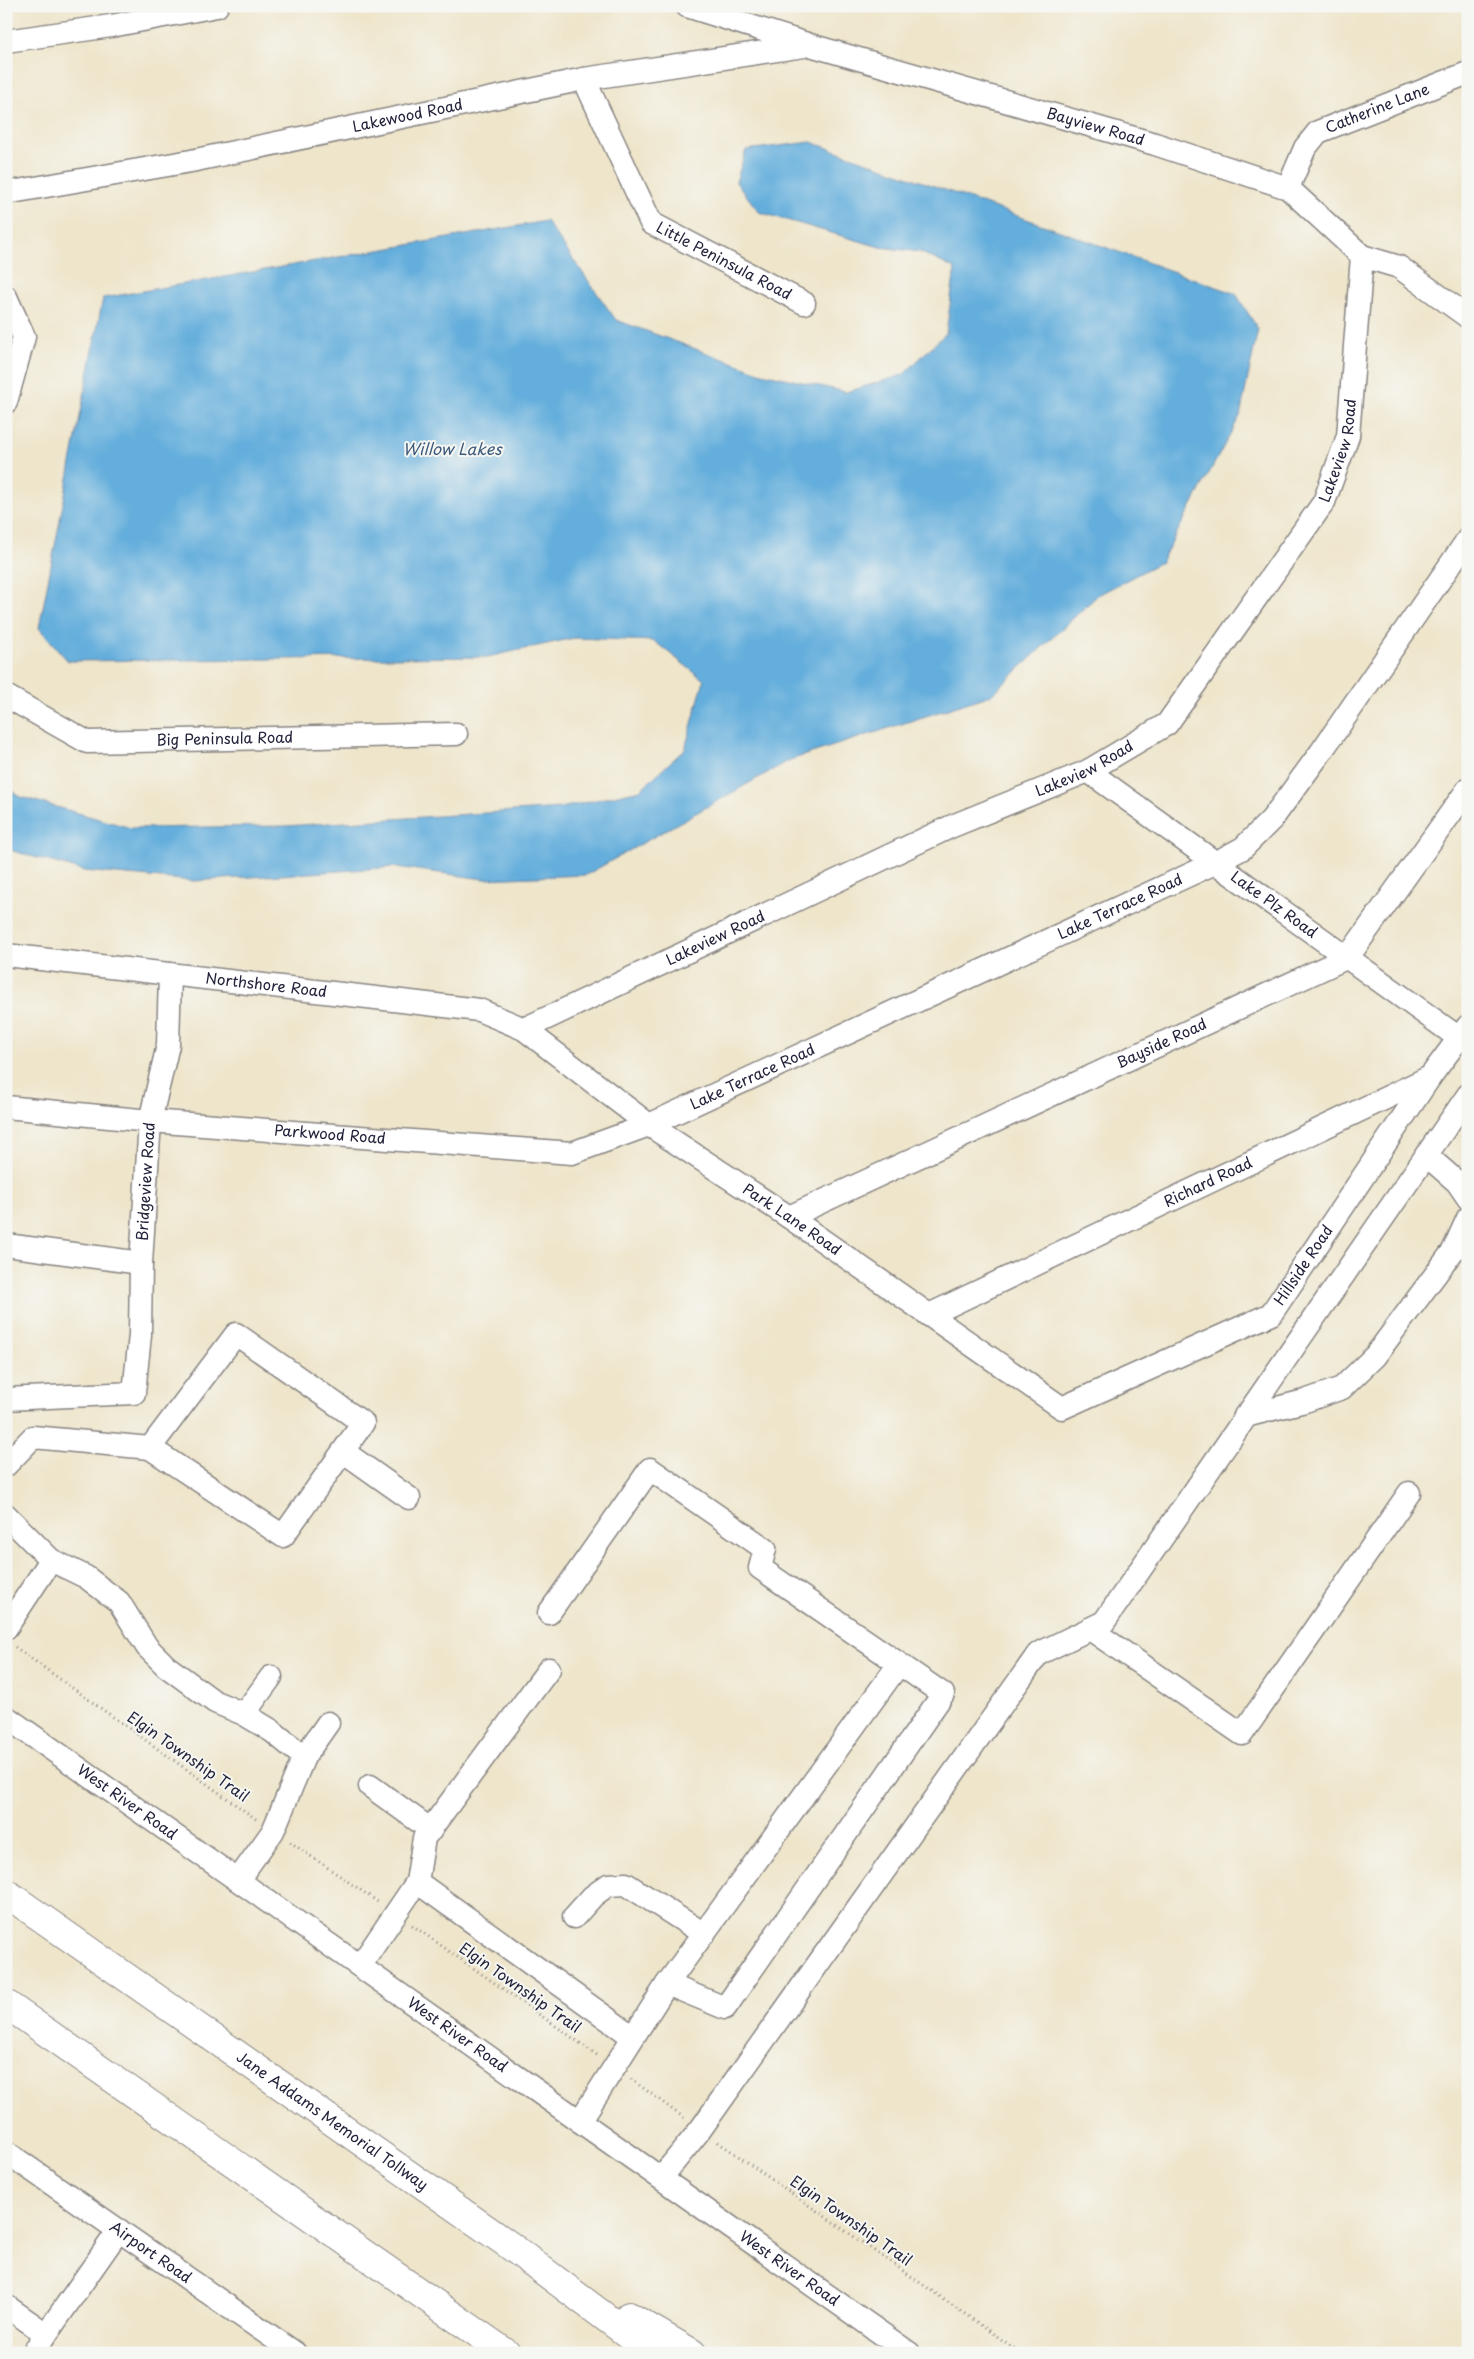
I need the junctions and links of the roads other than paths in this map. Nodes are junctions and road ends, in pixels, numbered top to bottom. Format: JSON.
{"nodes":[{"id":1,"x":217,"y":6,"type":"edge"},
{"id":2,"x":686,"y":6,"type":"edge"},
{"id":3,"x":6,"y":42,"type":"edge"},
{"id":4,"x":810,"y":45,"type":"junction"},
{"id":5,"x":1468,"y":73,"type":"edge"},
{"id":6,"x":584,"y":80,"type":"junction"},
{"id":7,"x":1288,"y":188,"type":"junction"},
{"id":8,"x":6,"y":193,"type":"edge"},
{"id":9,"x":1362,"y":256,"type":"junction"},
{"id":10,"x":6,"y":297,"type":"edge"},
{"id":11,"x":804,"y":303,"type":"dead end"},
{"id":12,"x":1468,"y":316,"type":"edge"},
{"id":13,"x":15,"y":339,"type":"edge"},
{"id":14,"x":6,"y":402,"type":"edge"},
{"id":15,"x":1468,"y":539,"type":"edge"},
{"id":16,"x":6,"y":696,"type":"edge"},
{"id":17,"x":456,"y":734,"type":"dead end"},
{"id":18,"x":1088,"y":771,"type":"junction"},
{"id":19,"x":1468,"y":789,"type":"edge"},
{"id":20,"x":1217,"y":862,"type":"junction"},
{"id":21,"x":6,"y":955,"type":"edge"},
{"id":22,"x":1348,"y":957,"type":"junction"},
{"id":23,"x":170,"y":974,"type":"junction"},
{"id":24,"x":524,"y":1029,"type":"junction"},
{"id":25,"x":1463,"y":1032,"type":"edge"},
{"id":26,"x":1430,"y":1076,"type":"junction"},
{"id":27,"x":1468,"y":1095,"type":"edge"},
{"id":28,"x":6,"y":1107,"type":"edge"},
{"id":29,"x":150,"y":1121,"type":"junction"},
{"id":30,"x":649,"y":1125,"type":"junction"},
{"id":31,"x":1426,"y":1155,"type":"junction"},
{"id":32,"x":1468,"y":1198,"type":"edge"},
{"id":33,"x":790,"y":1217,"type":"junction"},
{"id":34,"x":1468,"y":1218,"type":"edge"},
{"id":35,"x":6,"y":1245,"type":"edge"},
{"id":36,"x":141,"y":1263,"type":"junction"},
{"id":37,"x":930,"y":1314,"type":"junction"},
{"id":38,"x":6,"y":1399,"type":"edge"},
{"id":39,"x":1062,"y":1408,"type":"joint"},
{"id":40,"x":1245,"y":1416,"type":"junction"},
{"id":41,"x":150,"y":1448,"type":"junction"},
{"id":42,"x":344,"y":1452,"type":"junction"},
{"id":43,"x":6,"y":1465,"type":"edge"},
{"id":44,"x":1409,"y":1492,"type":"dead end"},
{"id":45,"x":409,"y":1498,"type":"dead end"},
{"id":46,"x":6,"y":1515,"type":"edge"},
{"id":47,"x":51,"y":1560,"type":"junction"},
{"id":48,"x":549,"y":1613,"type":"dead end"},
{"id":49,"x":1090,"y":1629,"type":"junction"},
{"id":50,"x":10,"y":1637,"type":"edge"},
{"id":51,"x":898,"y":1664,"type":"junction"},
{"id":52,"x":549,"y":1669,"type":"dead end"},
{"id":53,"x":271,"y":1677,"type":"dead end"},
{"id":54,"x":244,"y":1714,"type":"junction"},
{"id":55,"x":6,"y":1717,"type":"edge"},
{"id":56,"x":328,"y":1723,"type":"dead end"},
{"id":57,"x":304,"y":1757,"type":"junction"},
{"id":58,"x":370,"y":1786,"type":"dead end"},
{"id":59,"x":431,"y":1830,"type":"junction"},
{"id":60,"x":238,"y":1880,"type":"junction"},
{"id":61,"x":417,"y":1882,"type":"junction"},
{"id":62,"x":6,"y":1893,"type":"edge"},
{"id":63,"x":574,"y":1917,"type":"dead end"},
{"id":64,"x":704,"y":1934,"type":"junction"},
{"id":65,"x":360,"y":1966,"type":"junction"},
{"id":66,"x":667,"y":1984,"type":"junction"},
{"id":67,"x":6,"y":2004,"type":"edge"},
{"id":68,"x":633,"y":2037,"type":"junction"},
{"id":69,"x":580,"y":2121,"type":"junction"},
{"id":70,"x":6,"y":2152,"type":"edge"},
{"id":71,"x":661,"y":2178,"type":"junction"},
{"id":72,"x":119,"y":2230,"type":"junction"},
{"id":73,"x":509,"y":2245,"type":"junction"},
{"id":74,"x":6,"y":2306,"type":"edge"},
{"id":75,"x":46,"y":2334,"type":"junction"},
{"id":76,"x":33,"y":2353,"type":"edge"},
{"id":77,"x":294,"y":2353,"type":"edge"},
{"id":78,"x":506,"y":2353,"type":"edge"},
{"id":79,"x":653,"y":2353,"type":"edge"},
{"id":80,"x":692,"y":2353,"type":"edge"},
{"id":81,"x":909,"y":2353,"type":"edge"}],
"edges":[{"from":1,"to":3,"type":"street"},
{"from":2,"to":4,"type":"street","name":"Bayview Road"},
{"from":4,"to":6,"type":"street","name":"Lakewood Road"},
{"from":4,"to":7,"type":"street","name":"Bayview Road"},
{"from":5,"to":7,"type":"street","name":"Catherine Lane"},
{"from":6,"to":8,"type":"street","name":"Lakewood Road"},
{"from":6,"to":11,"type":"street","name":"Little Peninsula Road"},
{"from":7,"to":9,"type":"street","name":"Bayview Road"},
{"from":9,"to":12,"type":"street","name":"Bayview Road"},
{"from":9,"to":18,"type":"street","name":"Lakeview Road"},
{"from":10,"to":13,"type":"street"},
{"from":13,"to":14,"type":"street"},
{"from":15,"to":20,"type":"street","name":"Lake Terrace Road"},
{"from":16,"to":17,"type":"street","name":"Big Peninsula Road"},
{"from":18,"to":20,"type":"street","name":"Lake Plz Road"},
{"from":18,"to":24,"type":"street","name":"Lakeview Road"},
{"from":19,"to":22,"type":"street","name":"Bayside Road"},
{"from":20,"to":22,"type":"street","name":"Lake Plz Road"},
{"from":20,"to":30,"type":"street","name":"Lake Terrace Road"},
{"from":21,"to":23,"type":"street","name":"Northshore Road"},
{"from":22,"to":25,"type":"street","name":"Lake Plz Road"},
{"from":22,"to":33,"type":"street","name":"Bayside Road"},
{"from":23,"to":24,"type":"street","name":"Northshore Road"},
{"from":23,"to":29,"type":"street","name":"Bridgeview Road"},
{"from":24,"to":30,"type":"street","name":"Park Lane Road"},
{"from":25,"to":26,"type":"street","name":"Richard Road"},
{"from":26,"to":37,"type":"street","name":"Richard Road"},
{"from":26,"to":39,"type":"street","name":"Hillside Road"},
{"from":27,"to":31,"type":"street"},
{"from":28,"to":29,"type":"street","name":"Parkwood Road"},
{"from":29,"to":30,"type":"street","name":"Parkwood Road"},
{"from":29,"to":36,"type":"street","name":"Bridgeview Road"},
{"from":30,"to":33,"type":"street","name":"Park Lane Road"},
{"from":31,"to":32,"type":"street"},
{"from":31,"to":40,"type":"street"},
{"from":33,"to":37,"type":"street","name":"Park Lane Road"},
{"from":34,"to":40,"type":"street"},
{"from":35,"to":36,"type":"street"},
{"from":36,"to":38,"type":"street","name":"Bridgeview Road"},
{"from":37,"to":39,"type":"street","name":"Park Lane Road"},
{"from":40,"to":49,"type":"street"},
{"from":41,"to":42,"type":"street"},
{"from":41,"to":42,"type":"street"},
{"from":41,"to":43,"type":"street"},
{"from":42,"to":45,"type":"street"},
{"from":44,"to":49,"type":"street"},
{"from":46,"to":47,"type":"street"},
{"from":47,"to":50,"type":"street"},
{"from":47,"to":54,"type":"street"},
{"from":48,"to":51,"type":"street"},
{"from":49,"to":71,"type":"street"},
{"from":51,"to":64,"type":"street"},
{"from":51,"to":66,"type":"street"},
{"from":52,"to":59,"type":"street"},
{"from":53,"to":54,"type":"street"},
{"from":54,"to":57,"type":"street"},
{"from":55,"to":60,"type":"street","name":"West River Road"},
{"from":56,"to":57,"type":"street"},
{"from":57,"to":60,"type":"street"},
{"from":58,"to":59,"type":"street"},
{"from":59,"to":61,"type":"street"},
{"from":60,"to":65,"type":"street","name":"West River Road"},
{"from":61,"to":65,"type":"street"},
{"from":61,"to":68,"type":"street"},
{"from":62,"to":73,"type":"highway","name":"Jane Addams Memorial Tollway"},
{"from":63,"to":64,"type":"street"},
{"from":64,"to":66,"type":"street"},
{"from":65,"to":69,"type":"street","name":"West River Road"},
{"from":66,"to":68,"type":"street"},
{"from":67,"to":78,"type":"highway"},
{"from":68,"to":69,"type":"street"},
{"from":69,"to":71,"type":"street","name":"West River Road"},
{"from":70,"to":72,"type":"street","name":"Airport Road"},
{"from":71,"to":81,"type":"street","name":"West River Road"},
{"from":72,"to":75,"type":"street"},
{"from":72,"to":77,"type":"street","name":"Airport Road"},
{"from":73,"to":79,"type":"highway","name":"Jane Addams Memorial Tollway"},
{"from":73,"to":80,"type":"highway"},
{"from":74,"to":75,"type":"street"},
{"from":75,"to":76,"type":"street"}]}
